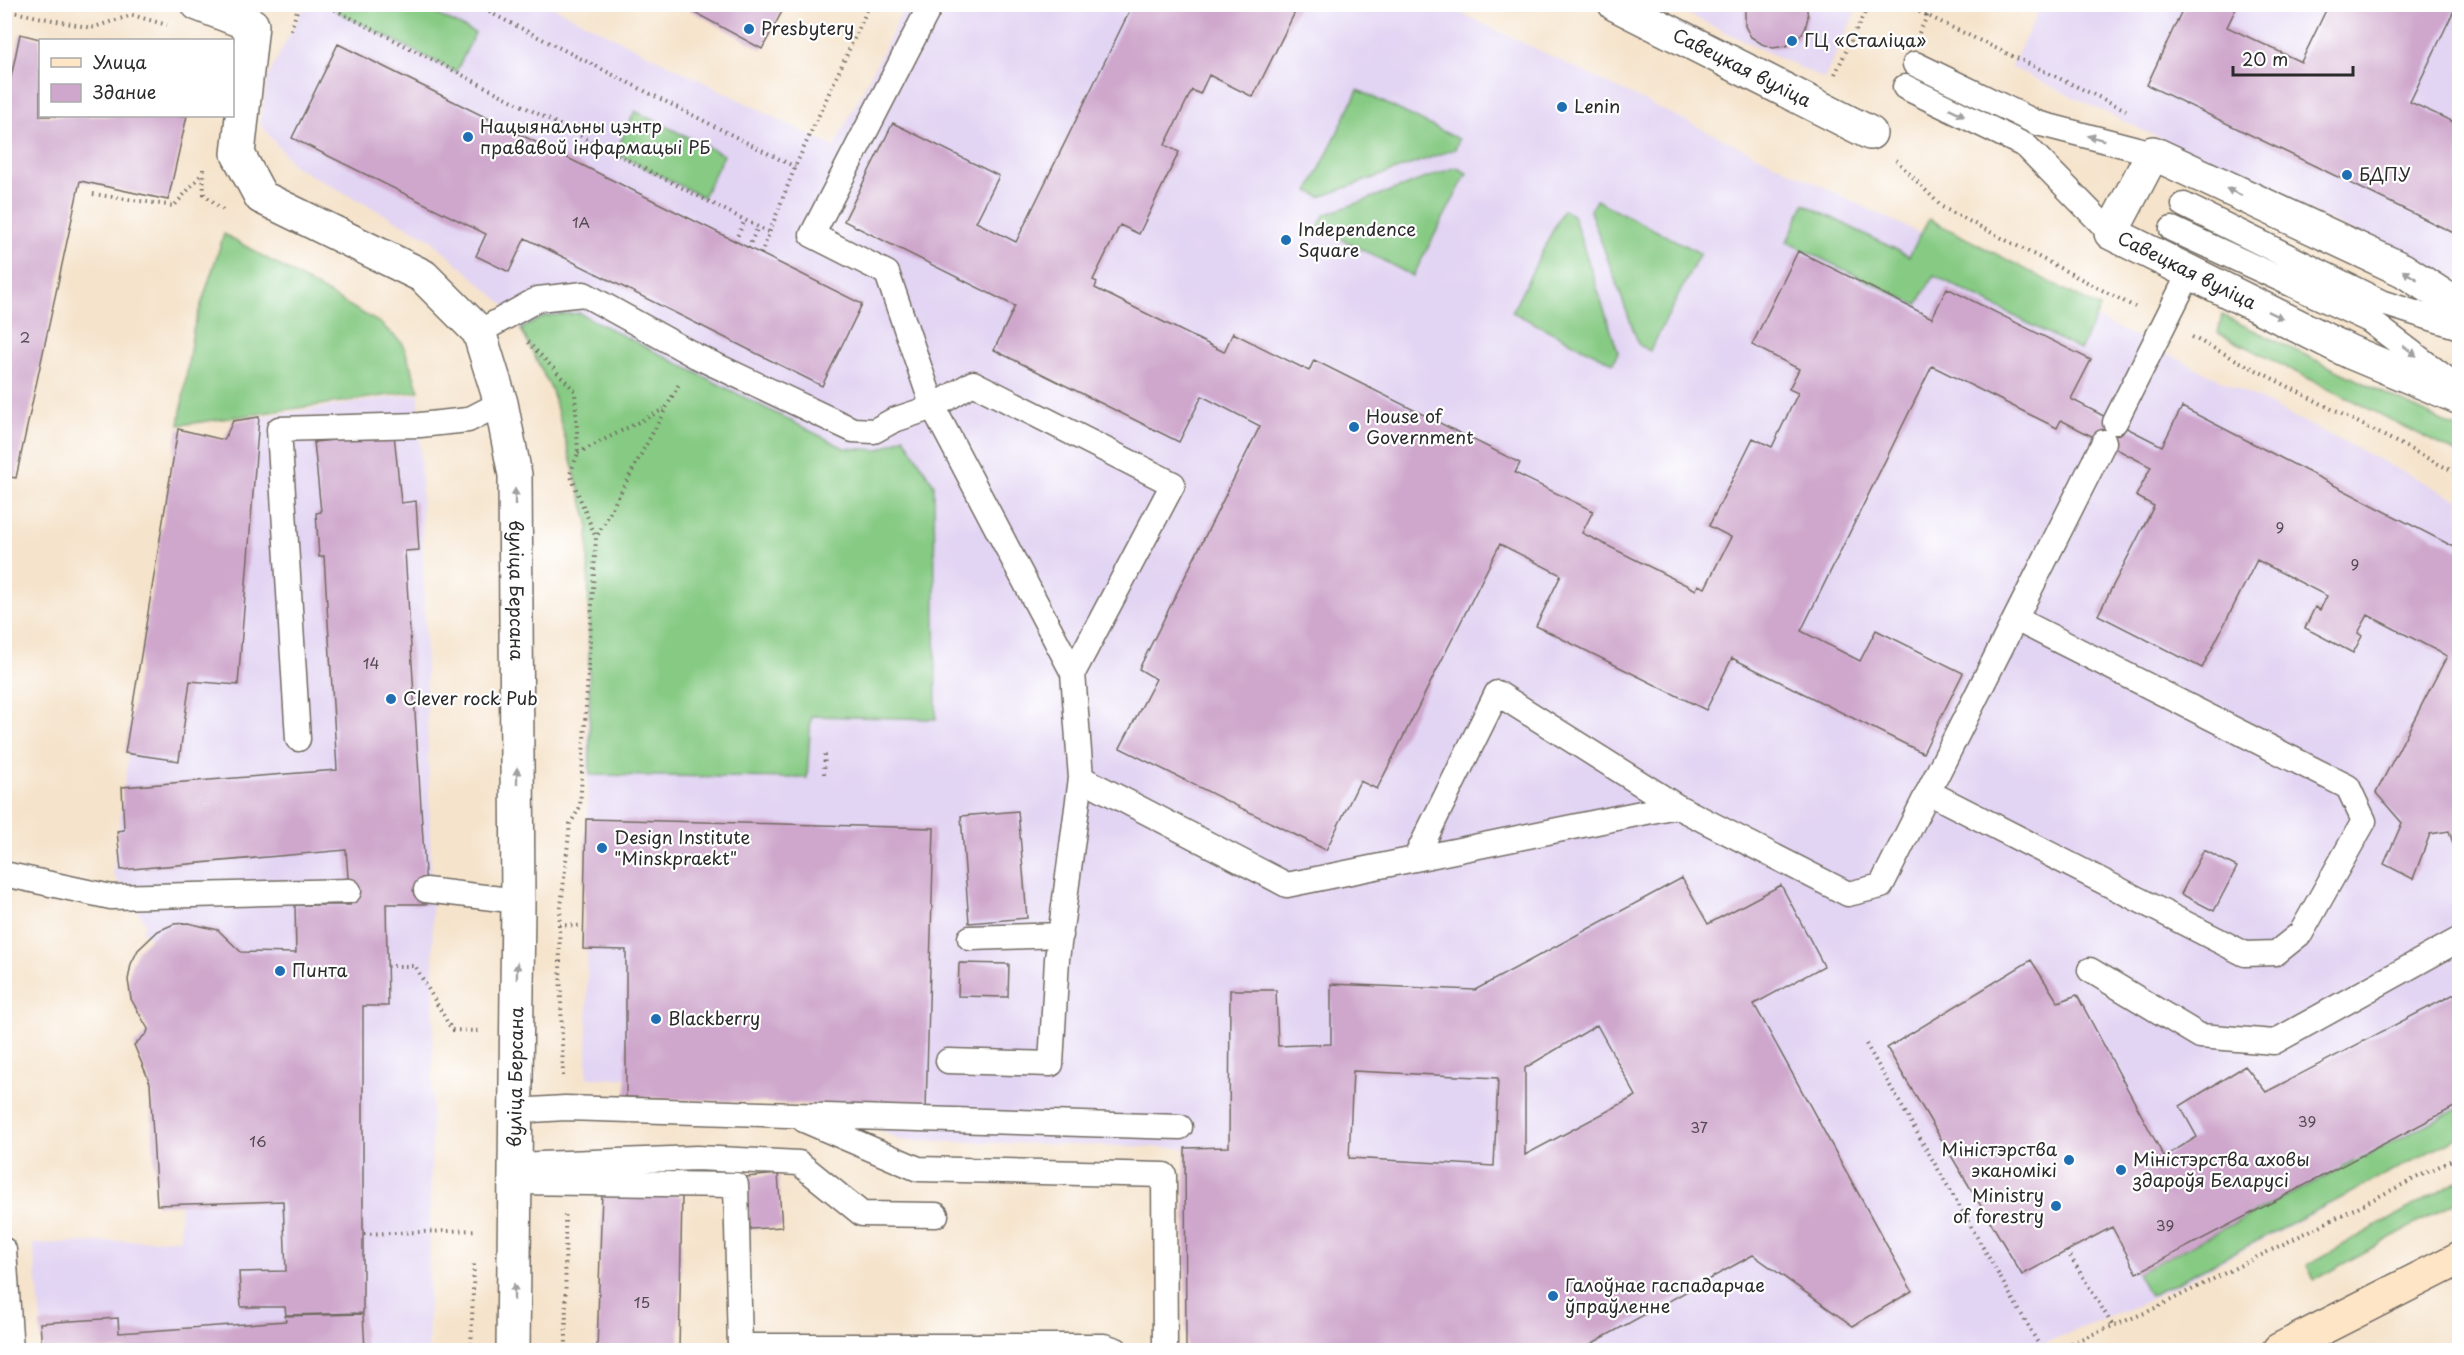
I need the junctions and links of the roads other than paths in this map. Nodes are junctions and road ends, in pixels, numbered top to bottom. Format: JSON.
{"nodes":[{"id":1,"x":198,"y":4,"type":"edge"},
{"id":2,"x":931,"y":4,"type":"edge"},
{"id":3,"x":1615,"y":4,"type":"edge"},
{"id":4,"x":1914,"y":64,"type":"dead end"},
{"id":5,"x":1905,"y":87,"type":"dead end"},
{"id":6,"x":1870,"y":133,"type":"dead end"},
{"id":7,"x":2153,"y":153,"type":"junction"},
{"id":8,"x":2184,"y":205,"type":"dead end"},
{"id":9,"x":2172,"y":229,"type":"dead end"},
{"id":10,"x":2111,"y":233,"type":"junction"},
{"id":11,"x":2190,"y":272,"type":"junction"},
{"id":12,"x":2460,"y":307,"type":"edge"},
{"id":13,"x":2460,"y":327,"type":"edge"},
{"id":14,"x":478,"y":332,"type":"junction"},
{"id":15,"x":2460,"y":388,"type":"edge"},
{"id":16,"x":2460,"y":398,"type":"edge"},
{"id":17,"x":501,"y":403,"type":"junction"},
{"id":18,"x":933,"y":407,"type":"junction"},
{"id":19,"x":2016,"y":619,"type":"junction"},
{"id":20,"x":1073,"y":673,"type":"junction"},
{"id":21,"x":298,"y":739,"type":"dead end"},
{"id":22,"x":1081,"y":778,"type":"junction"},
{"id":23,"x":1928,"y":792,"type":"junction"},
{"id":24,"x":1676,"y":806,"type":"junction"},
{"id":25,"x":1414,"y":859,"type":"junction"},
{"id":26,"x":4,"y":874,"type":"edge"},
{"id":27,"x":426,"y":890,"type":"dead end"},
{"id":28,"x":349,"y":891,"type":"dead end"},
{"id":29,"x":518,"y":901,"type":"junction"},
{"id":30,"x":1060,"y":935,"type":"junction"},
{"id":31,"x":970,"y":938,"type":"dead end"},
{"id":32,"x":2460,"y":939,"type":"edge"},
{"id":33,"x":2090,"y":970,"type":"dead end"},
{"id":34,"x":948,"y":1061,"type":"dead end"},
{"id":35,"x":515,"y":1111,"type":"junction"},
{"id":36,"x":790,"y":1114,"type":"junction"},
{"id":37,"x":1180,"y":1127,"type":"dead end"},
{"id":38,"x":514,"y":1173,"type":"junction"},
{"id":39,"x":936,"y":1215,"type":"dead end"},
{"id":40,"x":4,"y":1250,"type":"edge"},
{"id":41,"x":2460,"y":1258,"type":"edge"},
{"id":42,"x":11,"y":1350,"type":"edge"},
{"id":43,"x":513,"y":1350,"type":"edge"},
{"id":44,"x":1116,"y":1350,"type":"edge"},
{"id":45,"x":1165,"y":1350,"type":"edge"},
{"id":46,"x":2279,"y":1350,"type":"edge"}],
"edges":[{"from":1,"to":14,"type":"street","name":"вуліца Берсана"},
{"from":2,"to":18,"type":"lane"},
{"from":3,"to":6,"type":"street","name":"Савецкая вуліца"},
{"from":7,"to":4,"type":"lane","one_way":true},
{"from":5,"to":10,"type":"lane","one_way":true},
{"from":7,"to":10,"type":"street","name":"Савецкая вуліца"},
{"from":12,"to":7,"type":"street","one_way":true},
{"from":8,"to":13,"type":"lane"},
{"from":9,"to":15,"type":"lane","one_way":true},
{"from":10,"to":11,"type":"street","name":"Савецкая вуліца"},
{"from":11,"to":16,"type":"street","name":"Савецкая вуліца","one_way":true},
{"from":11,"to":19,"type":"lane"},
{"from":14,"to":17,"type":"street","name":"вуліца Берсана"},
{"from":14,"to":18,"type":"lane"},
{"from":17,"to":21,"type":"lane"},
{"from":29,"to":17,"type":"street","name":"вуліца Берсана","one_way":true},
{"from":18,"to":20,"type":"lane"},
{"from":18,"to":20,"type":"lane"},
{"from":19,"to":23,"type":"lane"},
{"from":19,"to":23,"type":"lane"},
{"from":20,"to":22,"type":"lane"},
{"from":22,"to":25,"type":"lane"},
{"from":22,"to":30,"type":"lane"},
{"from":23,"to":24,"type":"lane"},
{"from":24,"to":25,"type":"lane"},
{"from":24,"to":25,"type":"lane"},
{"from":26,"to":28,"type":"lane"},
{"from":27,"to":29,"type":"lane"},
{"from":35,"to":29,"type":"street","name":"вуліца Берсана","one_way":true},
{"from":30,"to":31,"type":"lane"},
{"from":30,"to":34,"type":"lane"},
{"from":32,"to":33,"type":"lane"},
{"from":35,"to":36,"type":"lane"},
{"from":35,"to":38,"type":"street","name":"вуліца Берсана"},
{"from":36,"to":37,"type":"lane"},
{"from":36,"to":45,"type":"lane"},
{"from":38,"to":39,"type":"lane"},
{"from":43,"to":38,"type":"street","name":"вуліца Берсана","one_way":true},
{"from":38,"to":44,"type":"lane"},
{"from":40,"to":42,"type":"lane"},
{"from":41,"to":46,"type":"main road"}]}
